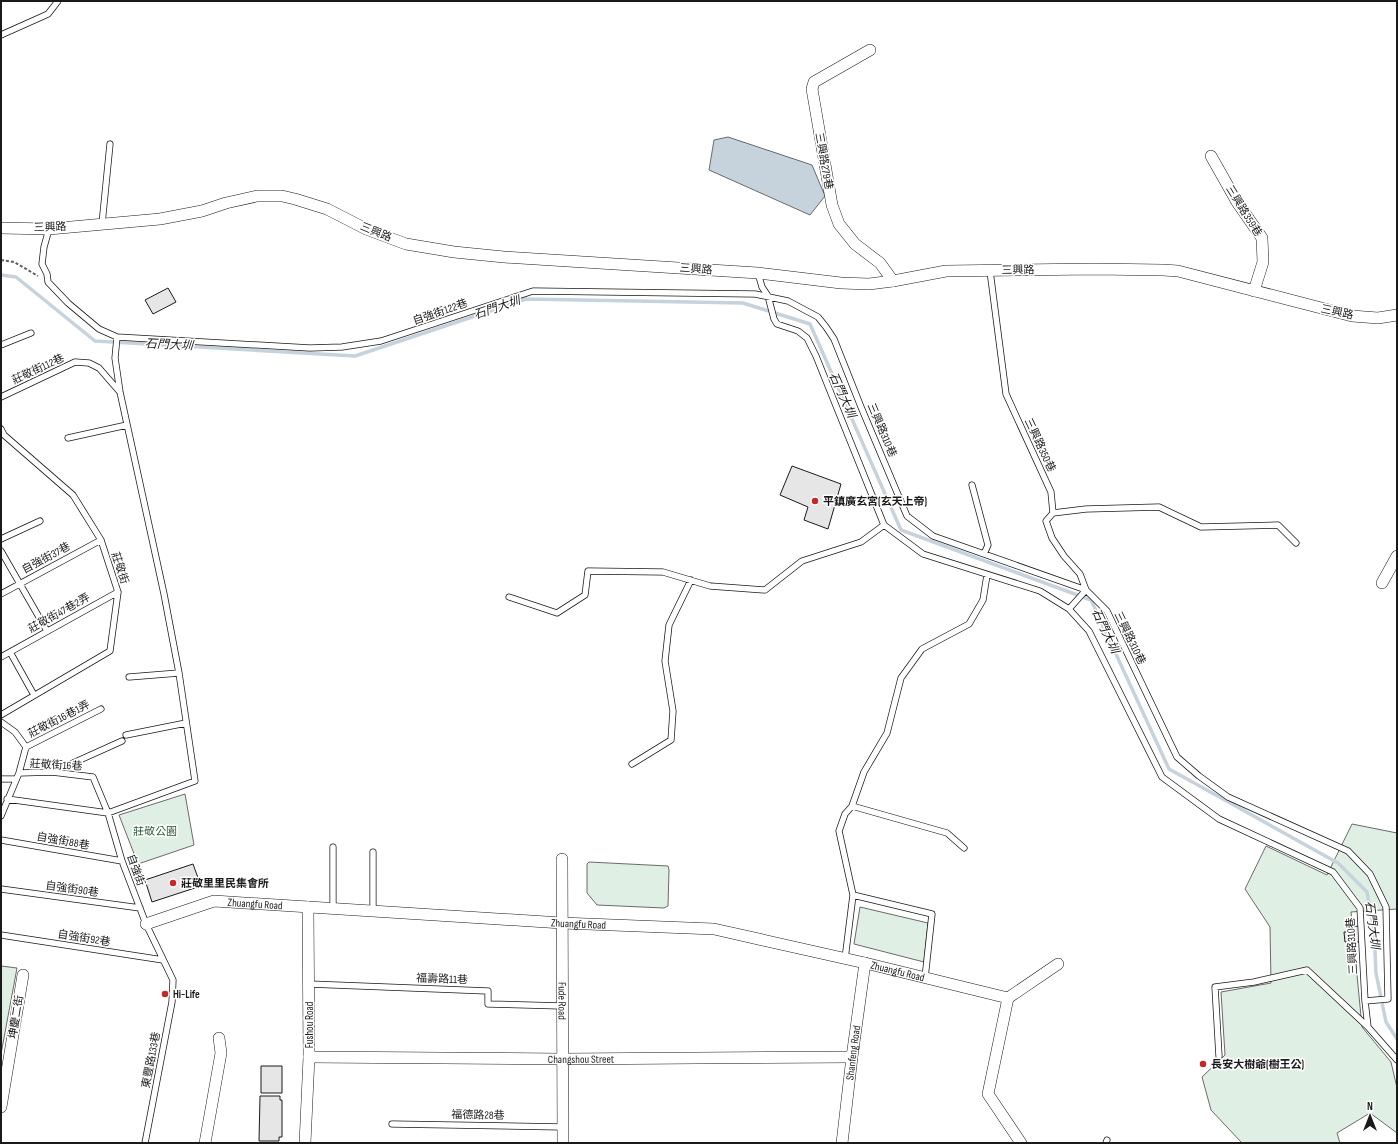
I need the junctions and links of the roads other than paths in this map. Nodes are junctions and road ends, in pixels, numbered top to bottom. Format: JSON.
{"nodes":[{"id":1,"x":58,"y":1,"type":"edge"},
{"id":2,"x":1,"y":35,"type":"edge"},
{"id":3,"x":870,"y":50,"type":"dead end"},
{"id":4,"x":110,"y":144,"type":"dead end"},
{"id":5,"x":1211,"y":156,"type":"dead end"},
{"id":6,"x":102,"y":224,"type":"junction"},
{"id":7,"x":1,"y":228,"type":"edge"},
{"id":8,"x":49,"y":229,"type":"junction"},
{"id":9,"x":990,"y":271,"type":"junction"},
{"id":10,"x":758,"y":273,"type":"junction"},
{"id":11,"x":893,"y":281,"type":"junction"},
{"id":12,"x":1254,"y":292,"type":"junction"},
{"id":13,"x":768,"y":297,"type":"junction"},
{"id":14,"x":1397,"y":314,"type":"edge"},
{"id":15,"x":31,"y":333,"type":"dead end"},
{"id":16,"x":117,"y":341,"type":"junction"},
{"id":17,"x":1,"y":345,"type":"edge"},
{"id":18,"x":120,"y":392,"type":"junction"},
{"id":19,"x":1,"y":397,"type":"edge"},
{"id":20,"x":127,"y":425,"type":"junction"},
{"id":21,"x":1,"y":429,"type":"edge"},
{"id":22,"x":68,"y":438,"type":"dead end"},
{"id":23,"x":972,"y":485,"type":"dead end"},
{"id":24,"x":1053,"y":513,"type":"junction"},
{"id":25,"x":40,"y":521,"type":"dead end"},
{"id":26,"x":884,"y":525,"type":"junction"},
{"id":27,"x":1,"y":539,"type":"edge"},
{"id":28,"x":101,"y":540,"type":"junction"},
{"id":29,"x":1296,"y":543,"type":"dead end"},
{"id":30,"x":1,"y":551,"type":"edge"},
{"id":31,"x":984,"y":554,"type":"junction"},
{"id":32,"x":1397,"y":556,"type":"edge"},
{"id":33,"x":987,"y":576,"type":"junction"},
{"id":34,"x":691,"y":580,"type":"junction"},
{"id":35,"x":1382,"y":583,"type":"dead end"},
{"id":36,"x":19,"y":584,"type":"junction"},
{"id":37,"x":1084,"y":591,"type":"junction"},
{"id":38,"x":118,"y":592,"type":"junction"},
{"id":39,"x":1,"y":594,"type":"edge"},
{"id":40,"x":509,"y":598,"type":"dead end"},
{"id":41,"x":1070,"y":607,"type":"junction"},
{"id":42,"x":47,"y":631,"type":"junction"},
{"id":43,"x":10,"y":652,"type":"junction"},
{"id":44,"x":1,"y":657,"type":"edge"},
{"id":45,"x":179,"y":672,"type":"junction"},
{"id":46,"x":129,"y":678,"type":"dead end"},
{"id":47,"x":34,"y":695,"type":"junction"},
{"id":48,"x":101,"y":709,"type":"dead end"},
{"id":49,"x":1,"y":715,"type":"edge"},
{"id":50,"x":1,"y":722,"type":"edge"},
{"id":51,"x":186,"y":723,"type":"junction"},
{"id":52,"x":126,"y":735,"type":"dead end"},
{"id":53,"x":122,"y":741,"type":"dead end"},
{"id":54,"x":26,"y":747,"type":"junction"},
{"id":55,"x":632,"y":764,"type":"dead end"},
{"id":56,"x":52,"y":772,"type":"junction"},
{"id":57,"x":19,"y":773,"type":"junction"},
{"id":58,"x":1,"y":779,"type":"edge"},
{"id":59,"x":16,"y":780,"type":"junction"},
{"id":60,"x":7,"y":799,"type":"junction"},
{"id":61,"x":852,"y":806,"type":"junction"},
{"id":62,"x":108,"y":813,"type":"junction"},
{"id":63,"x":1,"y":816,"type":"edge"},
{"id":64,"x":1,"y":840,"type":"edge"},
{"id":65,"x":333,"y":847,"type":"dead end"},
{"id":66,"x":964,"y":848,"type":"dead end"},
{"id":67,"x":373,"y":852,"type":"dead end"},
{"id":68,"x":562,"y":859,"type":"dead end"},
{"id":69,"x":122,"y":861,"type":"junction"},
{"id":70,"x":1,"y":889,"type":"edge"},
{"id":71,"x":853,"y":895,"type":"junction"},
{"id":72,"x":308,"y":907,"type":"junction"},
{"id":73,"x":140,"y":908,"type":"junction"},
{"id":74,"x":333,"y":908,"type":"junction"},
{"id":75,"x":373,"y":910,"type":"junction"},
{"id":76,"x":562,"y":923,"type":"junction"},
{"id":77,"x":146,"y":924,"type":"junction"},
{"id":78,"x":1,"y":935,"type":"edge"},
{"id":79,"x":845,"y":959,"type":"junction"},
{"id":80,"x":163,"y":960,"type":"junction"},
{"id":81,"x":865,"y":963,"type":"junction"},
{"id":82,"x":1058,"y":964,"type":"dead end"},
{"id":83,"x":23,"y":975,"type":"dead end"},
{"id":84,"x":925,"y":978,"type":"junction"},
{"id":85,"x":173,"y":980,"type":"joint"},
{"id":86,"x":309,"y":984,"type":"junction"},
{"id":87,"x":1008,"y":998,"type":"junction"},
{"id":88,"x":1367,"y":1000,"type":"junction"},
{"id":89,"x":562,"y":1006,"type":"junction"},
{"id":90,"x":1368,"y":1027,"type":"junction"},
{"id":91,"x":219,"y":1038,"type":"dead end"},
{"id":92,"x":1219,"y":1056,"type":"dead end"},
{"id":93,"x":309,"y":1057,"type":"junction"},
{"id":94,"x":852,"y":1057,"type":"junction"},
{"id":95,"x":562,"y":1059,"type":"junction"},
{"id":96,"x":1397,"y":1060,"type":"edge"},
{"id":97,"x":1,"y":1107,"type":"edge"},
{"id":98,"x":392,"y":1124,"type":"dead end"},
{"id":99,"x":563,"y":1127,"type":"junction"},
{"id":100,"x":145,"y":1143,"type":"edge"},
{"id":101,"x":205,"y":1143,"type":"edge"},
{"id":102,"x":305,"y":1143,"type":"edge"},
{"id":103,"x":563,"y":1143,"type":"edge"},
{"id":104,"x":842,"y":1143,"type":"edge"},
{"id":105,"x":1021,"y":1143,"type":"edge"}],
"edges":[{"from":1,"to":2,"type":"lane"},
{"from":3,"to":11,"type":"street","name":"三興路279巷"},
{"from":4,"to":6,"type":"lane"},
{"from":5,"to":12,"type":"street","name":"三興路359巷"},
{"from":6,"to":8,"type":"street","name":"三興路"},
{"from":6,"to":10,"type":"street","name":"三興路"},
{"from":7,"to":8,"type":"street","name":"三興路"},
{"from":8,"to":16,"type":"lane"},
{"from":9,"to":11,"type":"street","name":"三興路"},
{"from":9,"to":12,"type":"street","name":"三興路"},
{"from":9,"to":24,"type":"lane","name":"三興路350巷"},
{"from":10,"to":11,"type":"street","name":"三興路"},
{"from":10,"to":13,"type":"lane"},
{"from":12,"to":14,"type":"street","name":"三興路"},
{"from":13,"to":16,"type":"lane","name":"自強街122巷"},
{"from":13,"to":26,"type":"lane"},
{"from":13,"to":31,"type":"lane","name":"三興路310巷"},
{"from":15,"to":17,"type":"lane"},
{"from":16,"to":18,"type":"lane"},
{"from":18,"to":19,"type":"lane","name":"莊敬街112巷"},
{"from":18,"to":20,"type":"lane"},
{"from":20,"to":22,"type":"lane"},
{"from":20,"to":45,"type":"lane"},
{"from":21,"to":28,"type":"lane","name":"莊敬街"},
{"from":23,"to":31,"type":"lane"},
{"from":24,"to":29,"type":"lane"},
{"from":24,"to":37,"type":"lane","name":"三興路350巷"},
{"from":25,"to":27,"type":"lane"},
{"from":26,"to":33,"type":"lane","name":"三興路310巷"},
{"from":26,"to":34,"type":"lane"},
{"from":28,"to":36,"type":"lane","name":"自強街37巷"},
{"from":28,"to":38,"type":"lane","name":"莊敬街"},
{"from":30,"to":36,"type":"lane"},
{"from":31,"to":37,"type":"lane","name":"三興路310巷"},
{"from":32,"to":35,"type":"street"},
{"from":33,"to":41,"type":"lane","name":"三興路310巷"},
{"from":33,"to":61,"type":"lane"},
{"from":34,"to":40,"type":"lane"},
{"from":34,"to":55,"type":"lane"},
{"from":36,"to":39,"type":"lane","name":"自強街37巷"},
{"from":36,"to":42,"type":"lane"},
{"from":37,"to":41,"type":"lane"},
{"from":37,"to":88,"type":"lane","name":"三興路310巷"},
{"from":38,"to":42,"type":"lane","name":"莊敬街47巷2弄"},
{"from":38,"to":47,"type":"lane","name":"莊敬街"},
{"from":41,"to":88,"type":"lane","name":"三興路310巷"},
{"from":42,"to":43,"type":"lane","name":"莊敬街47巷2弄"},
{"from":43,"to":44,"type":"lane","name":"莊敬街47巷2弄"},
{"from":43,"to":47,"type":"lane"},
{"from":45,"to":46,"type":"lane"},
{"from":45,"to":51,"type":"lane"},
{"from":47,"to":49,"type":"lane","name":"莊敬街"},
{"from":48,"to":54,"type":"lane","name":"莊敬街16巷1弄"},
{"from":50,"to":54,"type":"lane","name":"莊敬街16巷"},
{"from":51,"to":52,"type":"lane"},
{"from":51,"to":62,"type":"lane"},
{"from":53,"to":56,"type":"lane"},
{"from":54,"to":57,"type":"lane","name":"莊敬街16巷"},
{"from":56,"to":57,"type":"lane","name":"莊敬街16巷"},
{"from":56,"to":62,"type":"lane","name":"莊敬街16巷"},
{"from":57,"to":59,"type":"lane"},
{"from":58,"to":59,"type":"lane"},
{"from":59,"to":60,"type":"lane"},
{"from":60,"to":62,"type":"lane"},
{"from":60,"to":63,"type":"lane"},
{"from":61,"to":66,"type":"lane"},
{"from":61,"to":71,"type":"lane"},
{"from":62,"to":69,"type":"lane","name":"自強街"},
{"from":64,"to":69,"type":"lane","name":"自強街88巷"},
{"from":65,"to":74,"type":"lane"},
{"from":67,"to":75,"type":"lane"},
{"from":68,"to":76,"type":"street","name":"Fude Road"},
{"from":69,"to":73,"type":"lane","name":"自強街"},
{"from":70,"to":73,"type":"lane","name":"自強街90巷"},
{"from":71,"to":79,"type":"lane"},
{"from":71,"to":84,"type":"lane"},
{"from":72,"to":74,"type":"street","name":"Zhuangfu Road"},
{"from":72,"to":77,"type":"street","name":"Zhuangfu Road"},
{"from":72,"to":86,"type":"street","name":"Fushou Road"},
{"from":73,"to":77,"type":"lane","name":"自強街"},
{"from":74,"to":75,"type":"street","name":"Zhuangfu Road"},
{"from":75,"to":76,"type":"street","name":"Zhuangfu Road"},
{"from":76,"to":79,"type":"street","name":"Zhuangfu Road"},
{"from":76,"to":89,"type":"street","name":"Fude Road"},
{"from":77,"to":80,"type":"lane","name":"自強街"},
{"from":78,"to":80,"type":"lane","name":"自強街92巷"},
{"from":79,"to":81,"type":"street","name":"Zhuangfu Road"},
{"from":80,"to":85,"type":"lane","name":"自強街"},
{"from":81,"to":84,"type":"street","name":"Zhuangfu Road"},
{"from":81,"to":94,"type":"street","name":"Shanfeng Road"},
{"from":82,"to":87,"type":"street"},
{"from":83,"to":97,"type":"street","name":"坤慶二街"},
{"from":84,"to":87,"type":"street","name":"Zhuangfu Road"},
{"from":85,"to":100,"type":"lane","name":"東豐路133巷"},
{"from":86,"to":89,"type":"lane","name":"福壽路11巷"},
{"from":86,"to":93,"type":"street","name":"Fushou Road"},
{"from":87,"to":105,"type":"street"},
{"from":88,"to":90,"type":"lane","name":"三興路310巷"},
{"from":89,"to":95,"type":"street","name":"Fude Road"},
{"from":90,"to":92,"type":"lane"},
{"from":90,"to":96,"type":"lane"},
{"from":91,"to":101,"type":"street"},
{"from":93,"to":95,"type":"street","name":"Changshou Street"},
{"from":93,"to":102,"type":"street","name":"Fushou Road"},
{"from":94,"to":95,"type":"street","name":"Changshou Street"},
{"from":94,"to":104,"type":"street","name":"Shanfeng Road"},
{"from":95,"to":99,"type":"street","name":"Fude Road"},
{"from":98,"to":99,"type":"lane","name":"福德路28巷"},
{"from":99,"to":103,"type":"street","name":"Fude Road"}]}
